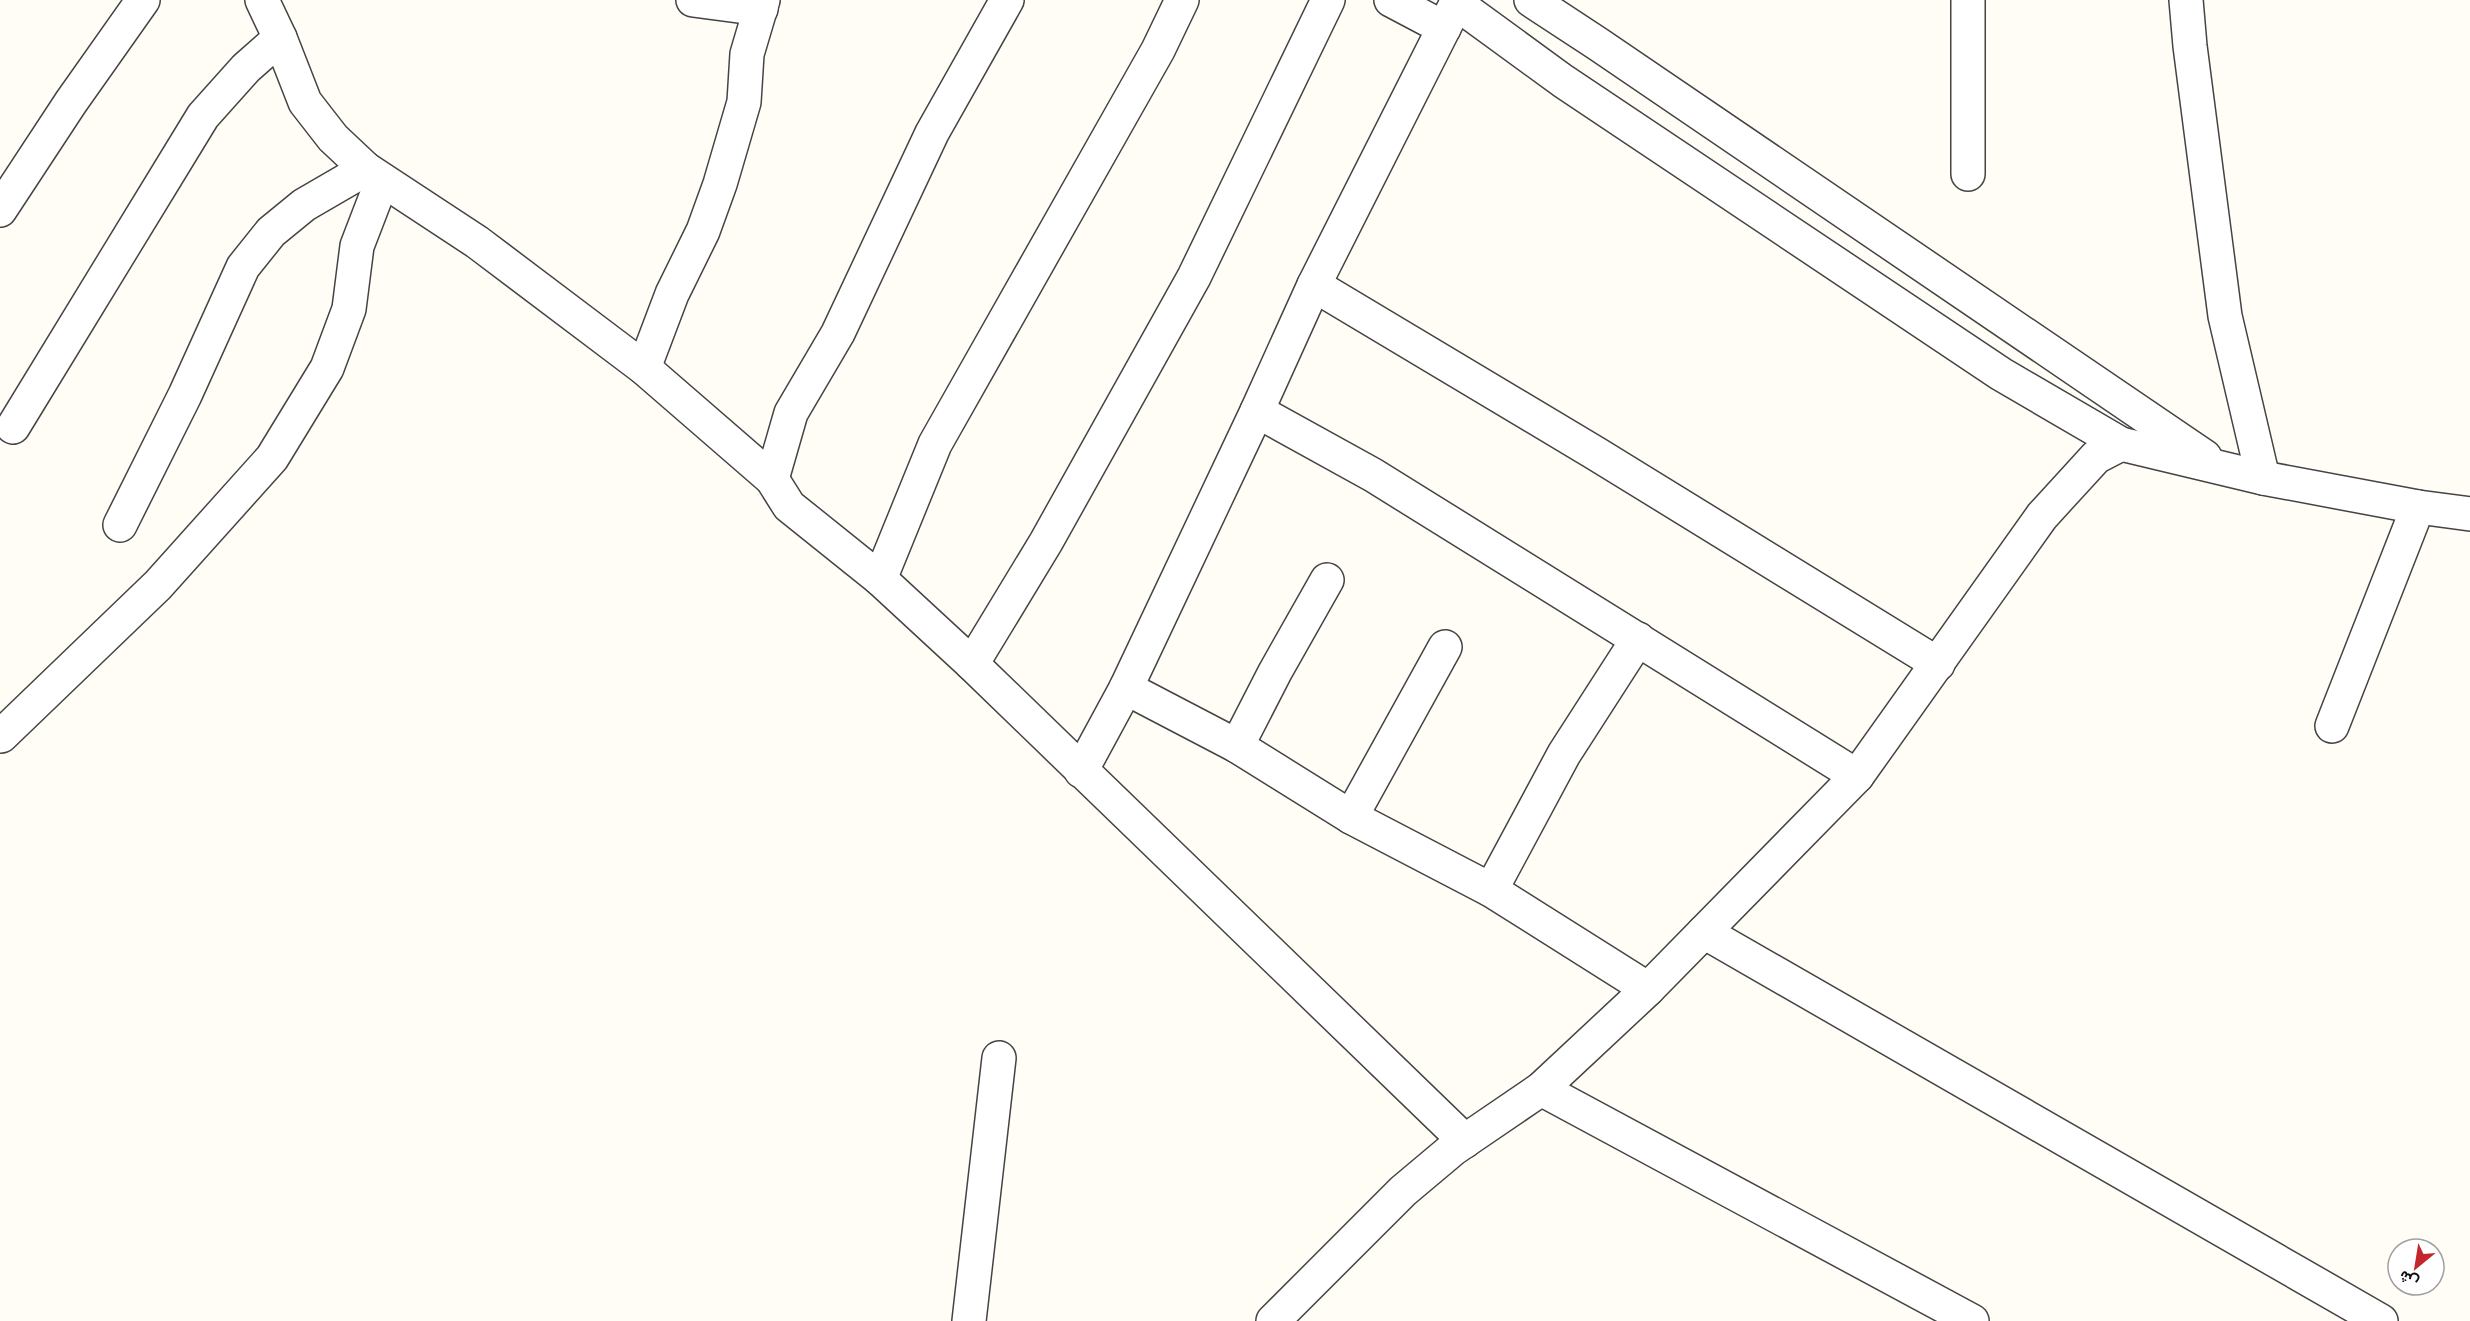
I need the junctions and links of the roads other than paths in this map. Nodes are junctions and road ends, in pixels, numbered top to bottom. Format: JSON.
{"nodes":[{"id":1,"x":143,"y":0,"type":"edge"},
{"id":2,"x":262,"y":0,"type":"edge"},
{"id":3,"x":693,"y":0,"type":"edge"},
{"id":4,"x":1007,"y":0,"type":"edge"},
{"id":5,"x":1182,"y":0,"type":"edge"},
{"id":6,"x":1328,"y":0,"type":"edge"},
{"id":7,"x":1391,"y":0,"type":"edge"},
{"id":8,"x":1968,"y":0,"type":"edge"},
{"id":9,"x":2186,"y":0,"type":"edge"},
{"id":10,"x":762,"y":5,"type":"edge"},
{"id":11,"x":1551,"y":5,"type":"edge"},
{"id":12,"x":1452,"y":11,"type":"edge"},
{"id":13,"x":280,"y":38,"type":"junction"},
{"id":14,"x":1968,"y":174,"type":"dead end"},
{"id":15,"x":374,"y":175,"type":"junction"},
{"id":16,"x":0,"y":210,"type":"edge"},
{"id":17,"x":1314,"y":285,"type":"junction"},
{"id":18,"x":644,"y":368,"type":"junction"},
{"id":19,"x":1257,"y":411,"type":"junction"},
{"id":20,"x":13,"y":427,"type":"dead end"},
{"id":21,"x":2121,"y":444,"type":"junction"},
{"id":22,"x":2221,"y":468,"type":"junction"},
{"id":23,"x":2263,"y":478,"type":"junction"},
{"id":24,"x":772,"y":479,"type":"junction"},
{"id":25,"x":2418,"y":507,"type":"junction"},
{"id":26,"x":2470,"y":514,"type":"edge"},
{"id":27,"x":120,"y":525,"type":"dead end"},
{"id":28,"x":880,"y":579,"type":"junction"},
{"id":29,"x":1327,"y":580,"type":"dead end"},
{"id":30,"x":1638,"y":639,"type":"junction"},
{"id":31,"x":1445,"y":647,"type":"dead end"},
{"id":32,"x":972,"y":664,"type":"junction"},
{"id":33,"x":1938,"y":664,"type":"junction"},
{"id":34,"x":1126,"y":688,"type":"junction"},
{"id":35,"x":2332,"y":726,"type":"dead end"},
{"id":36,"x":1,"y":736,"type":"edge"},
{"id":37,"x":1237,"y":746,"type":"junction"},
{"id":38,"x":1080,"y":771,"type":"junction"},
{"id":39,"x":1857,"y":776,"type":"junction"},
{"id":40,"x":1351,"y":817,"type":"junction"},
{"id":41,"x":1491,"y":890,"type":"junction"},
{"id":42,"x":1704,"y":932,"type":"junction"},
{"id":43,"x":1648,"y":989,"type":"junction"},
{"id":44,"x":999,"y":1058,"type":"dead end"},
{"id":45,"x":1541,"y":1089,"type":"junction"},
{"id":46,"x":1465,"y":1141,"type":"junction"},
{"id":47,"x":969,"y":1321,"type":"edge"},
{"id":48,"x":1273,"y":1321,"type":"edge"},
{"id":49,"x":1972,"y":1321,"type":"edge"},
{"id":50,"x":2382,"y":1321,"type":"edge"}],
"edges":[{"from":1,"to":16,"type":"street"},
{"from":2,"to":13,"type":"street"},
{"from":3,"to":10,"type":"street"},
{"from":4,"to":24,"type":"street"},
{"from":5,"to":28,"type":"street"},
{"from":6,"to":32,"type":"street"},
{"from":7,"to":12,"type":"street"},
{"from":8,"to":14,"type":"street"},
{"from":9,"to":23,"type":"street"},
{"from":10,"to":18,"type":"street"},
{"from":11,"to":22,"type":"street"},
{"from":12,"to":17,"type":"street"},
{"from":12,"to":21,"type":"street"},
{"from":13,"to":15,"type":"street"},
{"from":13,"to":20,"type":"street"},
{"from":15,"to":18,"type":"street"},
{"from":15,"to":27,"type":"street"},
{"from":15,"to":36,"type":"street"},
{"from":17,"to":19,"type":"street"},
{"from":17,"to":33,"type":"street"},
{"from":18,"to":24,"type":"street"},
{"from":19,"to":30,"type":"street"},
{"from":19,"to":34,"type":"street"},
{"from":21,"to":22,"type":"street"},
{"from":21,"to":33,"type":"street"},
{"from":22,"to":23,"type":"street"},
{"from":23,"to":25,"type":"street"},
{"from":24,"to":28,"type":"street"},
{"from":25,"to":26,"type":"street"},
{"from":25,"to":35,"type":"street"},
{"from":28,"to":32,"type":"street"},
{"from":29,"to":37,"type":"street"},
{"from":30,"to":39,"type":"street"},
{"from":30,"to":41,"type":"street"},
{"from":31,"to":40,"type":"street"},
{"from":32,"to":38,"type":"street"},
{"from":33,"to":39,"type":"street"},
{"from":34,"to":37,"type":"street"},
{"from":34,"to":38,"type":"street"},
{"from":37,"to":40,"type":"street"},
{"from":38,"to":46,"type":"street"},
{"from":39,"to":42,"type":"street"},
{"from":40,"to":41,"type":"street"},
{"from":41,"to":43,"type":"street"},
{"from":42,"to":43,"type":"street"},
{"from":42,"to":50,"type":"street"},
{"from":43,"to":45,"type":"street"},
{"from":44,"to":47,"type":"street"},
{"from":45,"to":46,"type":"street"},
{"from":45,"to":49,"type":"street"},
{"from":46,"to":48,"type":"street"}]}
